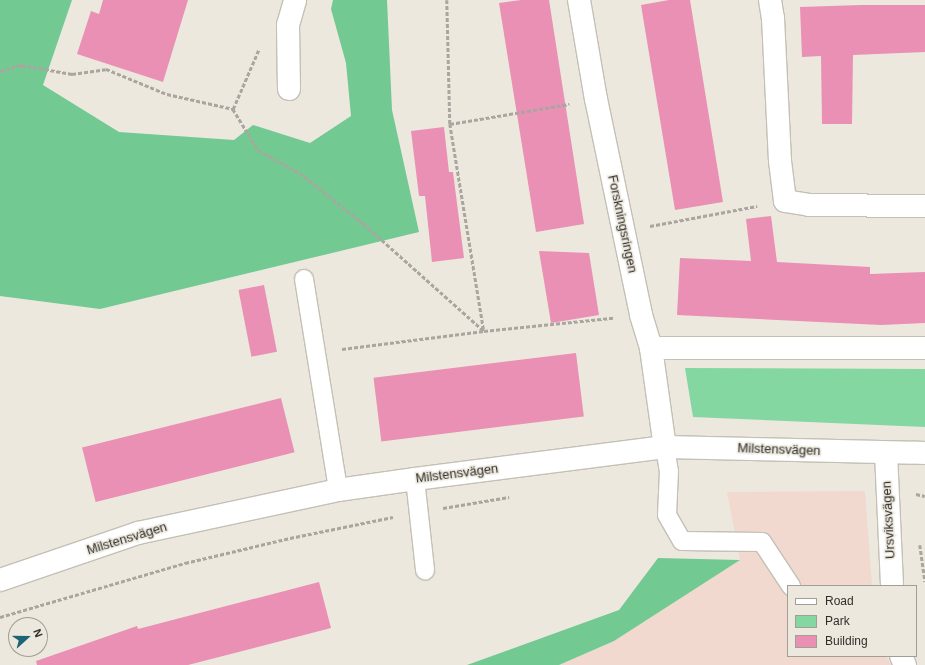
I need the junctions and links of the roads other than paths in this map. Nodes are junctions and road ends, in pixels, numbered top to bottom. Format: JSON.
{"nodes":[{"id":1,"x":295,"y":0,"type":"edge"},
{"id":2,"x":579,"y":0,"type":"edge"},
{"id":3,"x":770,"y":0,"type":"edge"},
{"id":4,"x":290,"y":89,"type":"dead end"},
{"id":5,"x":925,"y":206,"type":"edge"},
{"id":6,"x":304,"y":279,"type":"dead end"},
{"id":7,"x":651,"y":348,"type":"junction"},
{"id":8,"x":925,"y":348,"type":"edge"},
{"id":9,"x":665,"y":447,"type":"junction"},
{"id":10,"x":886,"y":453,"type":"junction"},
{"id":11,"x":925,"y":453,"type":"edge"},
{"id":12,"x":415,"y":479,"type":"junction"},
{"id":13,"x":338,"y":490,"type":"junction"},
{"id":14,"x":425,"y":570,"type":"dead end"},
{"id":15,"x":0,"y":580,"type":"edge"},
{"id":16,"x":790,"y":585,"type":"edge"},
{"id":17,"x":892,"y":585,"type":"edge"}],
"edges":[{"from":1,"to":4,"type":"street"},
{"from":2,"to":7,"type":"street","name":"Forskningsringen"},
{"from":3,"to":5,"type":"street"},
{"from":6,"to":13,"type":"lane"},
{"from":7,"to":8,"type":"street"},
{"from":7,"to":9,"type":"street","name":"Forskningsringen"},
{"from":9,"to":10,"type":"street","name":"Milstensvägen"},
{"from":9,"to":12,"type":"street","name":"Milstensvägen"},
{"from":9,"to":16,"type":"lane"},
{"from":10,"to":11,"type":"street","name":"Milstensvägen"},
{"from":10,"to":17,"type":"street","name":"Ursviksvägen"},
{"from":12,"to":13,"type":"street","name":"Milstensvägen"},
{"from":12,"to":14,"type":"lane"},
{"from":13,"to":15,"type":"street","name":"Milstensvägen"}]}
